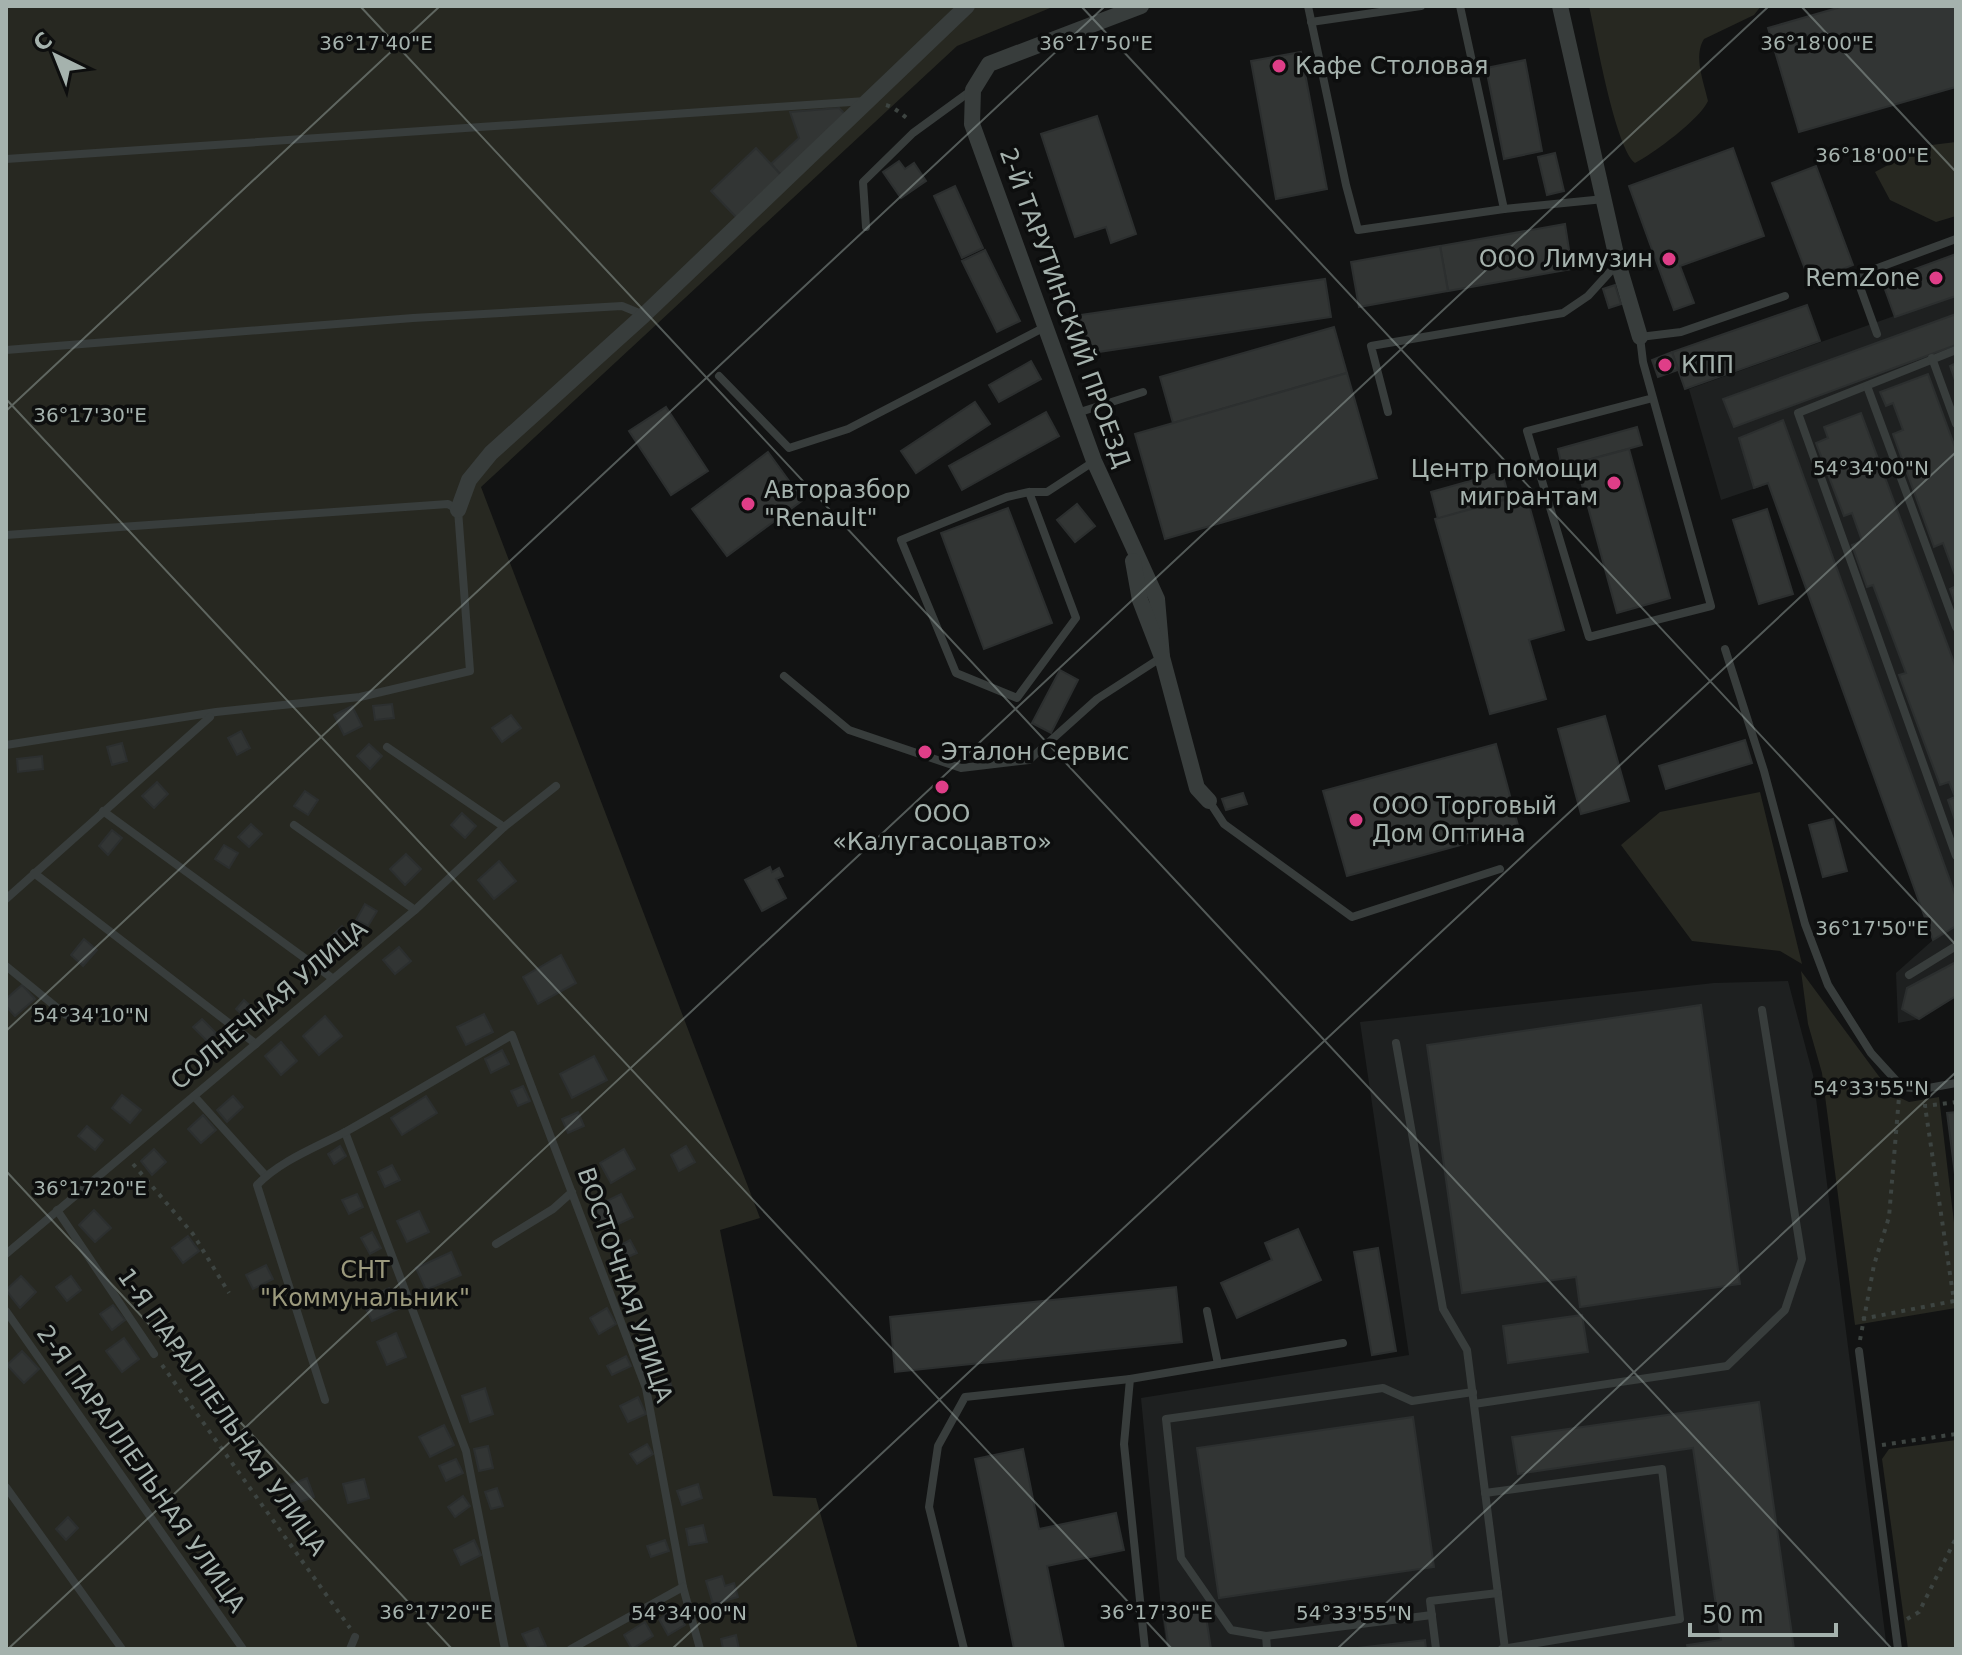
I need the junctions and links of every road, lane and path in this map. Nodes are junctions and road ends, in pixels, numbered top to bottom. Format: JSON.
{"nodes":[{"id":1,"x":967,"y":6,"type":"edge"},
{"id":2,"x":1141,"y":6,"type":"edge"},
{"id":3,"x":1308,"y":6,"type":"edge"},
{"id":4,"x":1421,"y":6,"type":"edge"},
{"id":5,"x":1460,"y":6,"type":"edge"},
{"id":6,"x":1560,"y":6,"type":"edge"},
{"id":7,"x":1311,"y":22,"type":"junction"},
{"id":8,"x":973,"y":90,"type":"junction"},
{"id":9,"x":871,"y":100,"type":"junction"},
{"id":10,"x":6,"y":159,"type":"edge"},
{"id":11,"x":1604,"y":199,"type":"junction"},
{"id":12,"x":1504,"y":209,"type":"junction"},
{"id":13,"x":866,"y":227,"type":"dead end"},
{"id":14,"x":1956,"y":239,"type":"edge"},
{"id":15,"x":1618,"y":263,"type":"junction"},
{"id":16,"x":1785,"y":296,"type":"dead end"},
{"id":17,"x":644,"y":315,"type":"junction"},
{"id":18,"x":1046,"y":327,"type":"junction"},
{"id":19,"x":1877,"y":334,"type":"dead end"},
{"id":20,"x":1640,"y":337,"type":"junction"},
{"id":21,"x":6,"y":350,"type":"edge"},
{"id":22,"x":1956,"y":350,"type":"edge"},
{"id":23,"x":1932,"y":358,"type":"junction"},
{"id":24,"x":719,"y":376,"type":"dead end"},
{"id":25,"x":1867,"y":386,"type":"junction"},
{"id":26,"x":1143,"y":392,"type":"dead end"},
{"id":27,"x":1653,"y":398,"type":"junction"},
{"id":28,"x":1388,"y":412,"type":"dead end"},
{"id":29,"x":1077,"y":413,"type":"junction"},
{"id":30,"x":1956,"y":424,"type":"edge"},
{"id":31,"x":1094,"y":461,"type":"junction"},
{"id":32,"x":1029,"y":492,"type":"junction"},
{"id":33,"x":458,"y":510,"type":"junction"},
{"id":34,"x":6,"y":535,"type":"edge"},
{"id":35,"x":1956,"y":627,"type":"edge"},
{"id":36,"x":1725,"y":649,"type":"dead end"},
{"id":37,"x":1162,"y":657,"type":"junction"},
{"id":38,"x":784,"y":676,"type":"dead end"},
{"id":39,"x":210,"y":717,"type":"dead end"},
{"id":40,"x":6,"y":745,"type":"edge"},
{"id":41,"x":387,"y":747,"type":"dead end"},
{"id":42,"x":556,"y":786,"type":"dead end"},
{"id":43,"x":1209,"y":801,"type":"joint"},
{"id":44,"x":103,"y":811,"type":"junction"},
{"id":45,"x":294,"y":825,"type":"dead end"},
{"id":46,"x":504,"y":827,"type":"junction"},
{"id":47,"x":1956,"y":856,"type":"edge"},
{"id":48,"x":1500,"y":869,"type":"dead end"},
{"id":49,"x":34,"y":873,"type":"junction"},
{"id":50,"x":6,"y":899,"type":"edge"},
{"id":51,"x":415,"y":910,"type":"junction"},
{"id":52,"x":1956,"y":946,"type":"edge"},
{"id":53,"x":6,"y":966,"type":"edge"},
{"id":54,"x":1909,"y":975,"type":"dead end"},
{"id":55,"x":332,"y":978,"type":"junction"},
{"id":56,"x":1762,"y":1010,"type":"dead end"},
{"id":57,"x":66,"y":1015,"type":"dead end"},
{"id":58,"x":1396,"y":1043,"type":"dead end"},
{"id":59,"x":256,"y":1044,"type":"junction"},
{"id":60,"x":1956,"y":1083,"type":"edge"},
{"id":61,"x":1902,"y":1087,"type":"junction"},
{"id":62,"x":194,"y":1096,"type":"junction"},
{"id":63,"x":1925,"y":1106,"type":"dead end"},
{"id":64,"x":345,"y":1132,"type":"junction"},
{"id":65,"x":123,"y":1154,"type":"junction"},
{"id":66,"x":266,"y":1176,"type":"junction"},
{"id":67,"x":572,"y":1192,"type":"junction"},
{"id":68,"x":57,"y":1210,"type":"junction"},
{"id":69,"x":496,"y":1244,"type":"dead end"},
{"id":70,"x":6,"y":1254,"type":"edge"},
{"id":71,"x":229,"y":1293,"type":"dead end"},
{"id":72,"x":6,"y":1311,"type":"edge"},
{"id":73,"x":1207,"y":1311,"type":"dead end"},
{"id":74,"x":1862,"y":1319,"type":"junction"},
{"id":75,"x":1343,"y":1343,"type":"dead end"},
{"id":76,"x":1859,"y":1351,"type":"joint"},
{"id":77,"x":154,"y":1354,"type":"joint"},
{"id":78,"x":1218,"y":1364,"type":"junction"},
{"id":79,"x":1130,"y":1379,"type":"junction"},
{"id":80,"x":1473,"y":1392,"type":"junction"},
{"id":81,"x":325,"y":1400,"type":"dead end"},
{"id":82,"x":1474,"y":1404,"type":"junction"},
{"id":83,"x":1956,"y":1434,"type":"edge"},
{"id":84,"x":1871,"y":1447,"type":"junction"},
{"id":85,"x":6,"y":1487,"type":"edge"},
{"id":86,"x":1485,"y":1493,"type":"junction"},
{"id":87,"x":1956,"y":1538,"type":"edge"},
{"id":88,"x":683,"y":1587,"type":"junction"},
{"id":89,"x":1498,"y":1593,"type":"junction"},
{"id":90,"x":1432,"y":1615,"type":"junction"},
{"id":91,"x":1895,"y":1626,"type":"junction"},
{"id":92,"x":1266,"y":1636,"type":"junction"},
{"id":93,"x":355,"y":1637,"type":"joint"},
{"id":94,"x":122,"y":1649,"type":"edge"},
{"id":95,"x":243,"y":1649,"type":"edge"},
{"id":96,"x":350,"y":1649,"type":"edge"},
{"id":97,"x":505,"y":1649,"type":"edge"},
{"id":98,"x":571,"y":1649,"type":"edge"},
{"id":99,"x":700,"y":1649,"type":"edge"},
{"id":100,"x":964,"y":1649,"type":"edge"},
{"id":101,"x":1145,"y":1649,"type":"edge"},
{"id":102,"x":1267,"y":1649,"type":"edge"},
{"id":103,"x":1436,"y":1649,"type":"edge"},
{"id":104,"x":1504,"y":1649,"type":"edge"},
{"id":105,"x":1898,"y":1649,"type":"edge"}],
"edges":[{"from":1,"to":9,"type":"street"},
{"from":2,"to":8,"type":"street"},
{"from":3,"to":7,"type":"lane"},
{"from":4,"to":7,"type":"lane"},
{"from":5,"to":12,"type":"lane"},
{"from":6,"to":11,"type":"street"},
{"from":7,"to":12,"type":"lane"},
{"from":8,"to":13,"type":"lane"},
{"from":8,"to":18,"type":"street","name":"2-Й ТАРУТИНСКИЙ ПРОЕЗД"},
{"from":9,"to":10,"type":"lane"},
{"from":9,"to":17,"type":"street"},
{"from":11,"to":12,"type":"lane"},
{"from":11,"to":15,"type":"street"},
{"from":14,"to":19,"type":"lane"},
{"from":15,"to":20,"type":"street"},
{"from":15,"to":28,"type":"lane"},
{"from":16,"to":20,"type":"lane"},
{"from":17,"to":21,"type":"lane"},
{"from":17,"to":33,"type":"street"},
{"from":18,"to":24,"type":"lane"},
{"from":18,"to":29,"type":"street","name":"2-Й ТАРУТИНСКИЙ ПРОЕЗД"},
{"from":20,"to":27,"type":"lane"},
{"from":22,"to":23,"type":"lane"},
{"from":23,"to":25,"type":"lane"},
{"from":23,"to":30,"type":"lane"},
{"from":25,"to":35,"type":"lane"},
{"from":25,"to":47,"type":"lane"},
{"from":26,"to":29,"type":"lane"},
{"from":27,"to":27,"type":"lane"},
{"from":29,"to":31,"type":"street","name":"2-Й ТАРУТИНСКИЙ ПРОЕЗД"},
{"from":31,"to":32,"type":"lane"},
{"from":31,"to":37,"type":"street","name":"2-Й ТАРУТИНСКИЙ ПРОЕЗД"},
{"from":32,"to":32,"type":"lane"},
{"from":33,"to":34,"type":"lane"},
{"from":33,"to":40,"type":"lane"},
{"from":36,"to":61,"type":"lane"},
{"from":37,"to":38,"type":"lane"},
{"from":37,"to":43,"type":"street","name":"2-Й ТАРУТИНСКИЙ ПРОЕЗД"},
{"from":39,"to":44,"type":"lane"},
{"from":41,"to":46,"type":"lane"},
{"from":42,"to":46,"type":"lane","name":"СОЛНЕЧНАЯ УЛИЦА"},
{"from":43,"to":48,"type":"lane"},
{"from":44,"to":49,"type":"lane"},
{"from":44,"to":55,"type":"lane"},
{"from":45,"to":51,"type":"lane"},
{"from":46,"to":51,"type":"lane","name":"СОЛНЕЧНАЯ УЛИЦА"},
{"from":49,"to":50,"type":"lane"},
{"from":49,"to":59,"type":"lane"},
{"from":51,"to":55,"type":"lane","name":"СОЛНЕЧНАЯ УЛИЦА"},
{"from":52,"to":54,"type":"lane"},
{"from":53,"to":57,"type":"lane"},
{"from":55,"to":59,"type":"lane","name":"СОЛНЕЧНАЯ УЛИЦА"},
{"from":56,"to":82,"type":"lane"},
{"from":58,"to":80,"type":"lane"},
{"from":59,"to":62,"type":"lane","name":"СОЛНЕЧНАЯ УЛИЦА"},
{"from":60,"to":61,"type":"lane"},
{"from":61,"to":74,"type":"path"},
{"from":62,"to":65,"type":"lane","name":"СОЛНЕЧНАЯ УЛИЦА"},
{"from":62,"to":66,"type":"lane"},
{"from":63,"to":74,"type":"path"},
{"from":64,"to":66,"type":"lane"},
{"from":64,"to":67,"type":"lane","name":"ВОСТОЧНАЯ УЛИЦА"},
{"from":64,"to":97,"type":"lane"},
{"from":65,"to":68,"type":"lane","name":"СОЛНЕЧНАЯ УЛИЦА"},
{"from":65,"to":71,"type":"path"},
{"from":66,"to":81,"type":"lane"},
{"from":67,"to":69,"type":"lane"},
{"from":67,"to":88,"type":"lane","name":"ВОСТОЧНАЯ УЛИЦА"},
{"from":68,"to":70,"type":"lane","name":"СОЛНЕЧНАЯ УЛИЦА"},
{"from":68,"to":77,"type":"lane","name":"1-Я ПАРАЛЛЕЛЬНАЯ УЛИЦА"},
{"from":72,"to":95,"type":"lane","name":"2-Я ПАРАЛЛЕЛЬНАЯ УЛИЦА"},
{"from":73,"to":78,"type":"lane"},
{"from":74,"to":76,"type":"path"},
{"from":75,"to":78,"type":"lane"},
{"from":76,"to":84,"type":"lane"},
{"from":77,"to":93,"type":"path","name":"1-Я ПАРАЛЛЕЛЬНАЯ УЛИЦА"},
{"from":78,"to":79,"type":"lane"},
{"from":79,"to":100,"type":"lane"},
{"from":79,"to":101,"type":"lane"},
{"from":80,"to":82,"type":"lane"},
{"from":80,"to":92,"type":"lane"},
{"from":82,"to":86,"type":"lane"},
{"from":83,"to":84,"type":"path"},
{"from":84,"to":91,"type":"lane"},
{"from":85,"to":94,"type":"lane"},
{"from":86,"to":89,"type":"lane"},
{"from":86,"to":104,"type":"lane"},
{"from":87,"to":91,"type":"path"},
{"from":88,"to":98,"type":"lane"},
{"from":88,"to":99,"type":"lane","name":"ВОСТОЧНАЯ УЛИЦА"},
{"from":89,"to":90,"type":"lane"},
{"from":89,"to":104,"type":"lane"},
{"from":90,"to":92,"type":"lane"},
{"from":90,"to":103,"type":"lane"},
{"from":91,"to":105,"type":"lane"},
{"from":92,"to":102,"type":"lane"},
{"from":93,"to":96,"type":"lane"}]}
